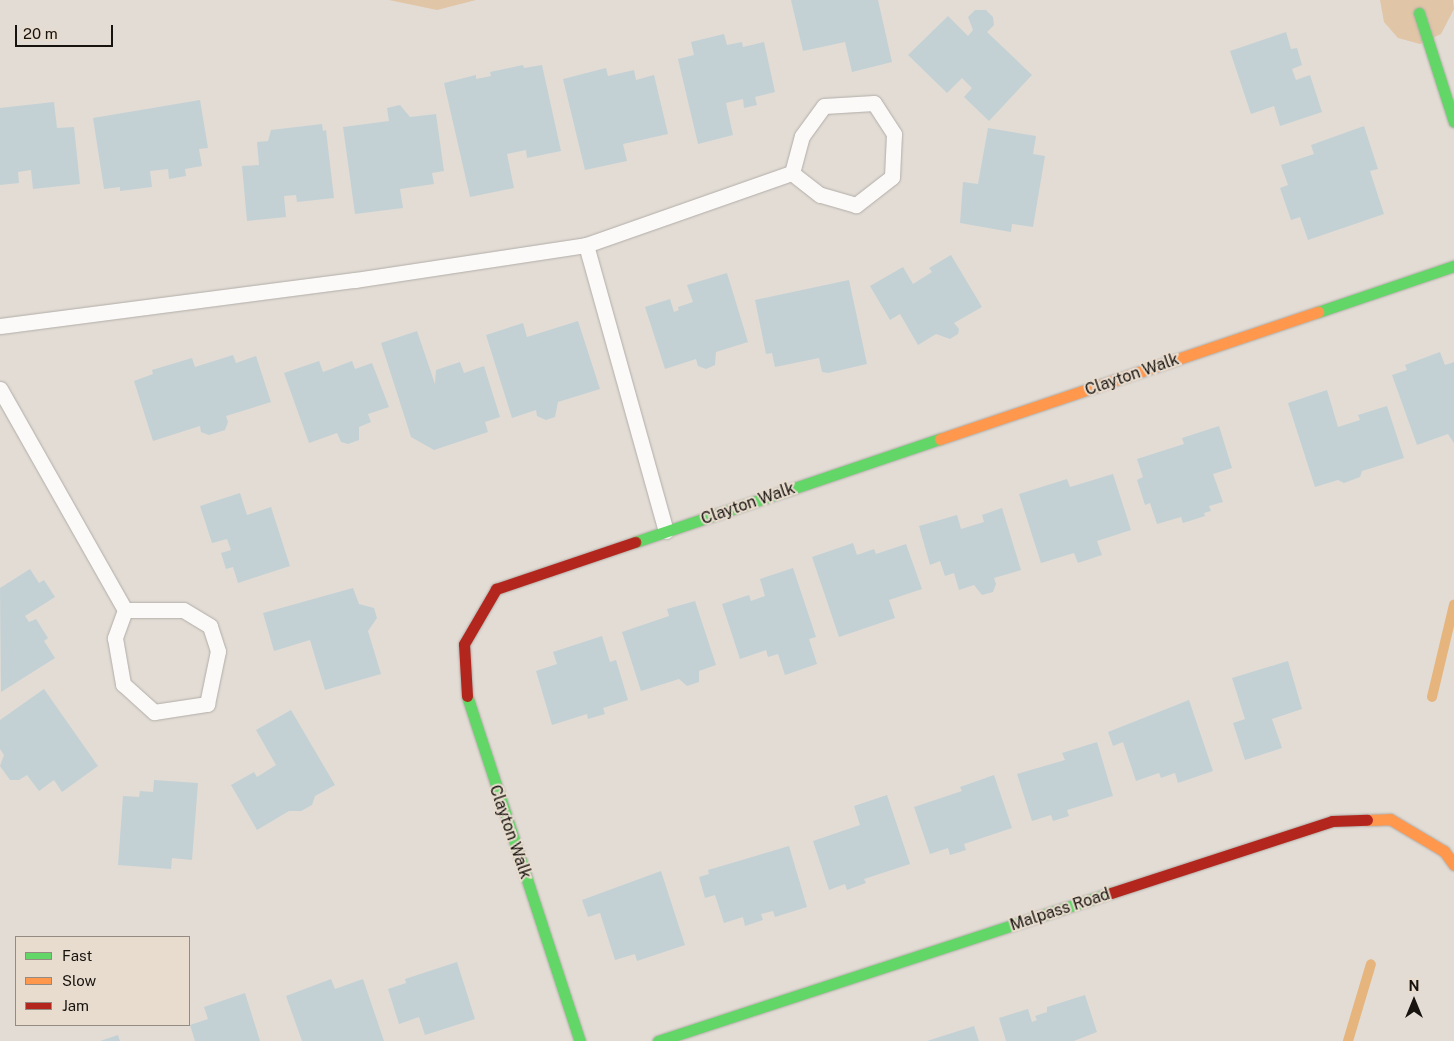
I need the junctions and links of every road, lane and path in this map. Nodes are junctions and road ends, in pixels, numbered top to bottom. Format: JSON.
{"nodes":[{"id":1,"x":1419,"y":13,"type":"dead end"},
{"id":2,"x":1454,"y":122,"type":"edge"},
{"id":3,"x":792,"y":173,"type":"junction"},
{"id":4,"x":586,"y":245,"type":"junction"},
{"id":5,"x":1454,"y":266,"type":"edge"},
{"id":6,"x":0,"y":326,"type":"edge"},
{"id":7,"x":0,"y":389,"type":"edge"},
{"id":8,"x":666,"y":531,"type":"junction"},
{"id":9,"x":125,"y":610,"type":"junction"},
{"id":10,"x":1454,"y":864,"type":"edge"},
{"id":11,"x":580,"y":1041,"type":"edge"},
{"id":12,"x":658,"y":1041,"type":"edge"}],
"edges":[{"from":1,"to":2,"type":"street"},
{"from":3,"to":3,"type":"lane"},
{"from":3,"to":4,"type":"lane"},
{"from":4,"to":6,"type":"lane"},
{"from":4,"to":8,"type":"lane"},
{"from":5,"to":8,"type":"street","name":"Clayton Walk"},
{"from":7,"to":9,"type":"lane"},
{"from":8,"to":11,"type":"street","name":"Clayton Walk"},
{"from":9,"to":9,"type":"lane"},
{"from":10,"to":12,"type":"street","name":"Malpass Road"}]}
